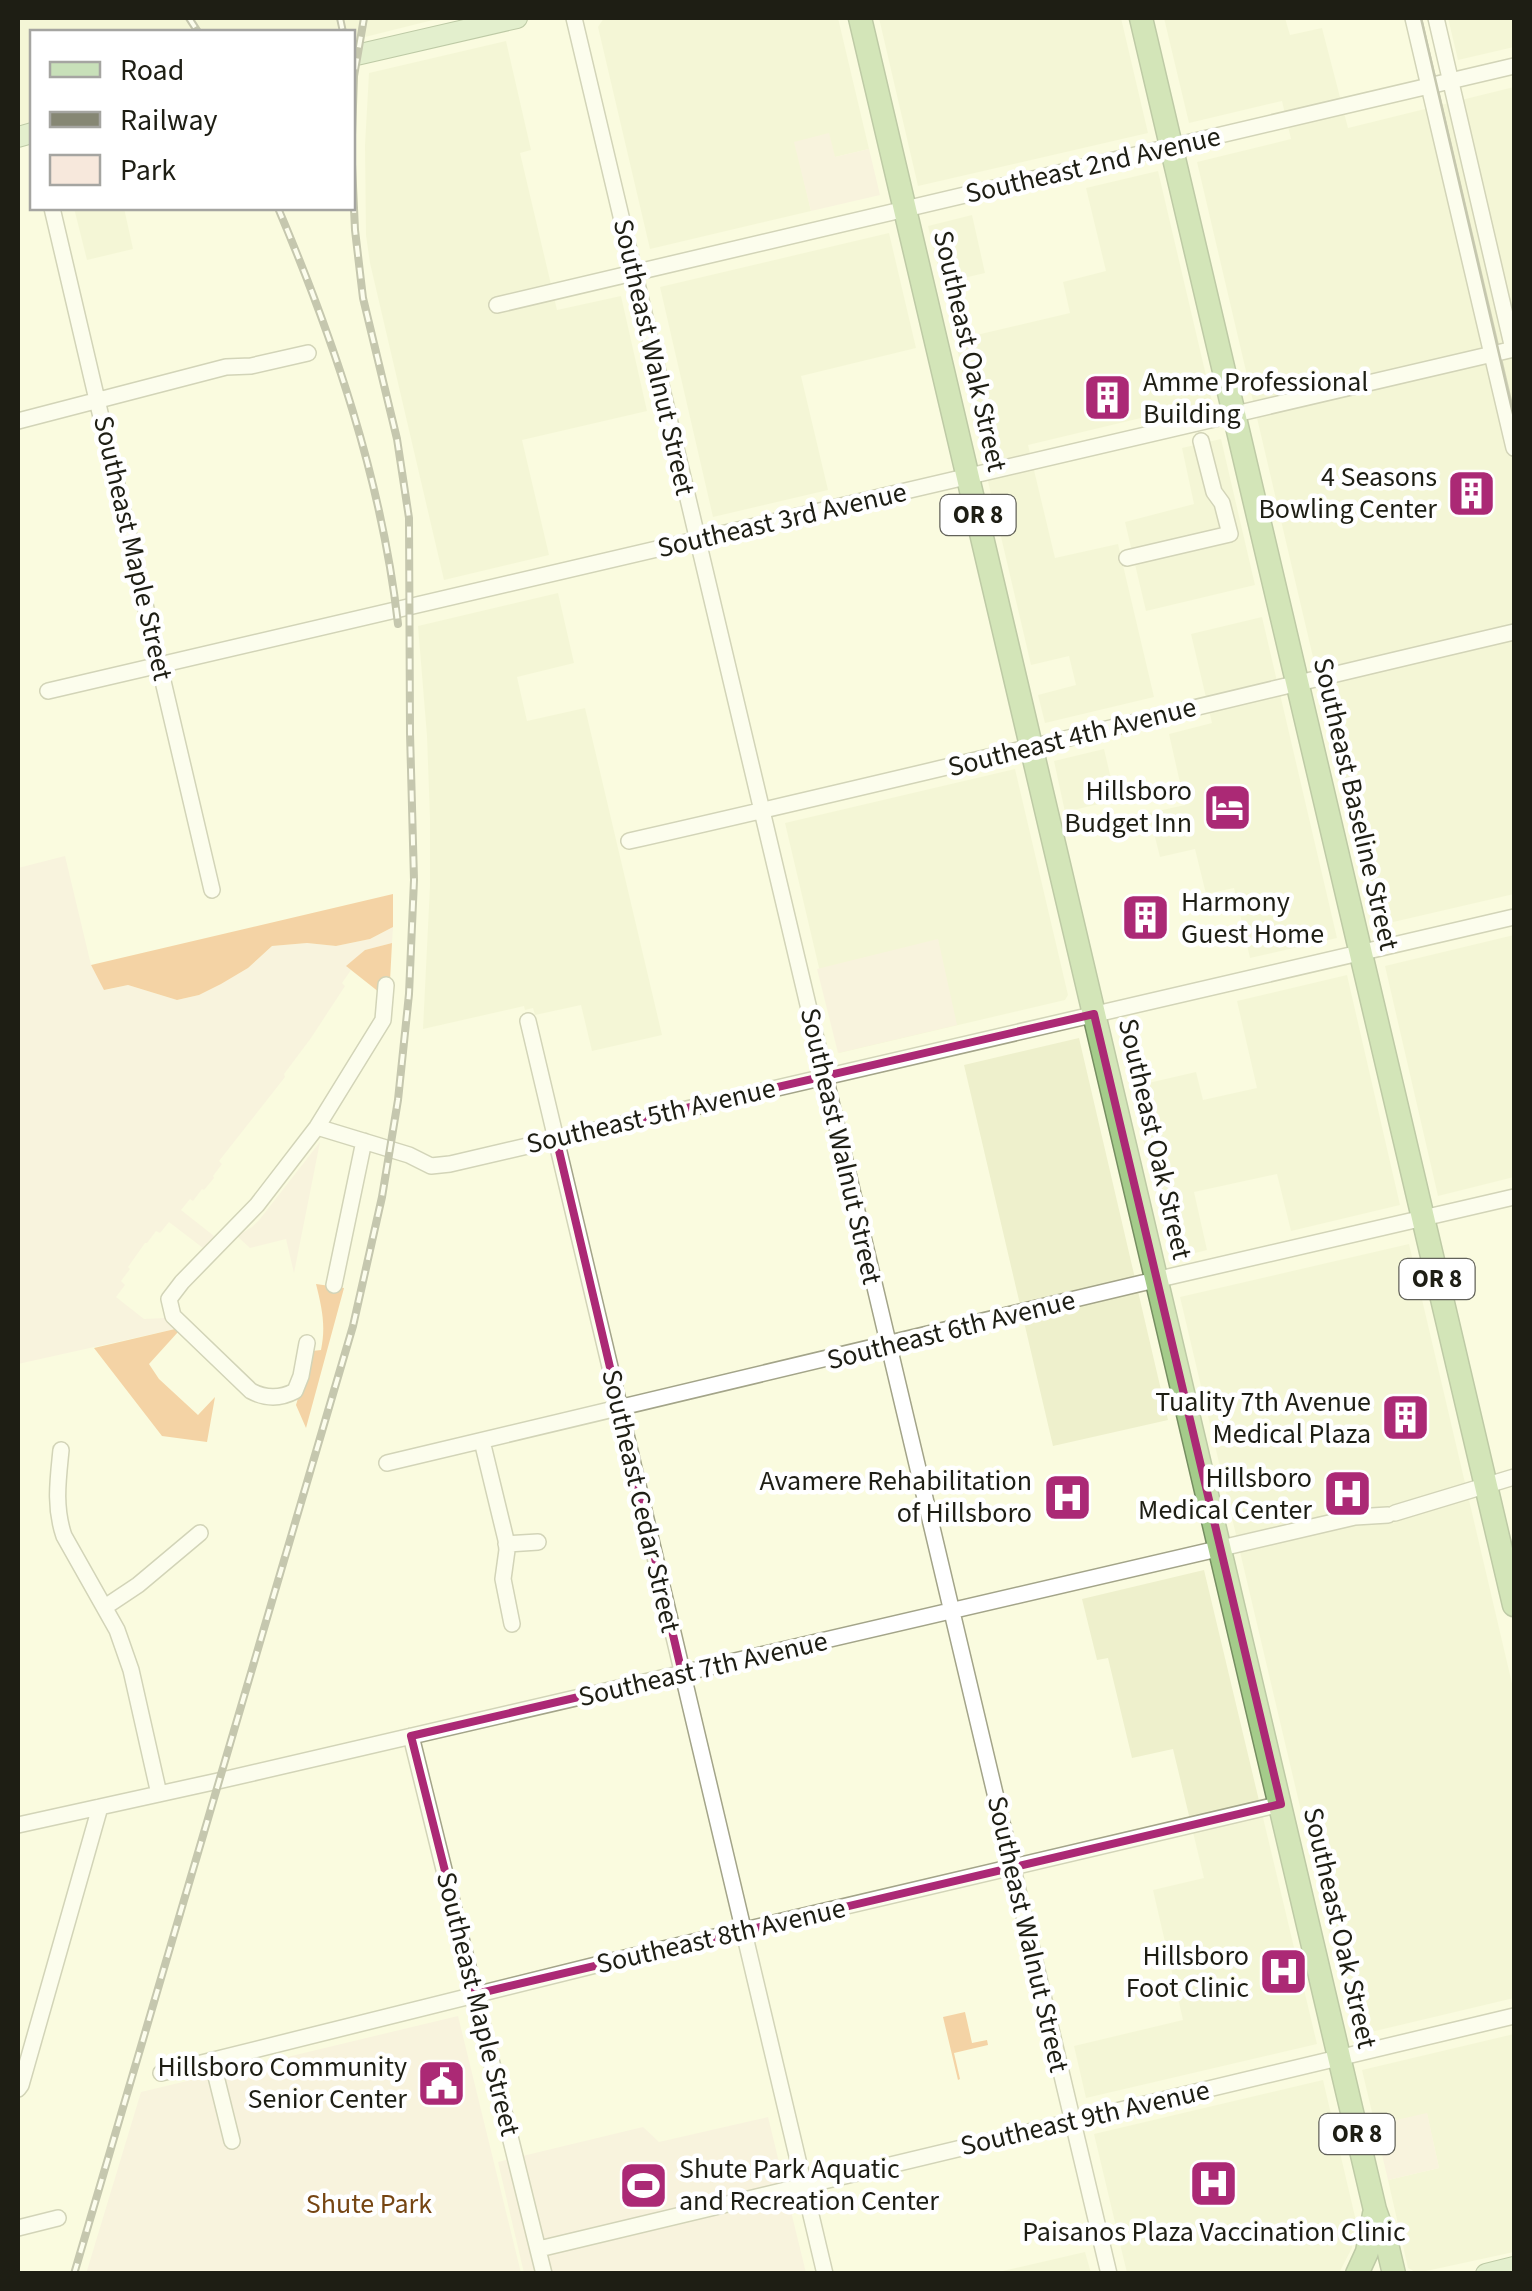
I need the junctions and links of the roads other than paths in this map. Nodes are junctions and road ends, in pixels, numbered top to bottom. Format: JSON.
{"nodes":[{"id":1,"x":517,"y":18,"type":"edge"},
{"id":2,"x":574,"y":18,"type":"edge"},
{"id":3,"x":860,"y":18,"type":"edge"},
{"id":4,"x":1141,"y":18,"type":"edge"},
{"id":5,"x":1413,"y":18,"type":"edge"},
{"id":6,"x":1436,"y":18,"type":"edge"},
{"id":7,"x":355,"y":55,"type":"edge"},
{"id":8,"x":1514,"y":66,"type":"edge"},
{"id":9,"x":1451,"y":81,"type":"junction"},
{"id":10,"x":1430,"y":86,"type":"junction"},
{"id":11,"x":1171,"y":147,"type":"junction"},
{"id":12,"x":905,"y":209,"type":"junction"},
{"id":13,"x":52,"y":210,"type":"edge"},
{"id":14,"x":634,"y":273,"type":"junction"},
{"id":15,"x":498,"y":306,"type":"dead end"},
{"id":16,"x":1514,"y":349,"type":"edge"},
{"id":17,"x":308,"y":353,"type":"dead end"},
{"id":18,"x":1492,"y":354,"type":"junction"},
{"id":19,"x":98,"y":400,"type":"junction"},
{"id":20,"x":1234,"y":414,"type":"junction"},
{"id":21,"x":18,"y":422,"type":"edge"},
{"id":22,"x":1201,"y":441,"type":"dead end"},
{"id":23,"x":1514,"y":448,"type":"edge"},
{"id":24,"x":968,"y":476,"type":"junction"},
{"id":25,"x":698,"y":540,"type":"junction"},
{"id":26,"x":1128,"y":558,"type":"dead end"},
{"id":27,"x":1514,"y":632,"type":"edge"},
{"id":28,"x":161,"y":665,"type":"junction"},
{"id":29,"x":1297,"y":683,"type":"junction"},
{"id":30,"x":48,"y":691,"type":"dead end"},
{"id":31,"x":1032,"y":748,"type":"junction"},
{"id":32,"x":762,"y":811,"type":"junction"},
{"id":33,"x":629,"y":841,"type":"dead end"},
{"id":34,"x":212,"y":890,"type":"dead end"},
{"id":35,"x":1514,"y":916,"type":"edge"},
{"id":36,"x":1360,"y":953,"type":"junction"},
{"id":37,"x":386,"y":985,"type":"dead end"},
{"id":38,"x":1094,"y":1014,"type":"junction"},
{"id":39,"x":528,"y":1021,"type":"dead end"},
{"id":40,"x":824,"y":1075,"type":"junction"},
{"id":41,"x":317,"y":1127,"type":"junction"},
{"id":42,"x":556,"y":1138,"type":"junction"},
{"id":43,"x":364,"y":1142,"type":"junction"},
{"id":44,"x":1514,"y":1197,"type":"edge"},
{"id":45,"x":1423,"y":1218,"type":"junction"},
{"id":46,"x":1158,"y":1279,"type":"junction"},
{"id":47,"x":334,"y":1285,"type":"dead end"},
{"id":48,"x":307,"y":1342,"type":"dead end"},
{"id":49,"x":888,"y":1345,"type":"junction"},
{"id":50,"x":620,"y":1409,"type":"junction"},
{"id":51,"x":482,"y":1441,"type":"junction"},
{"id":52,"x":61,"y":1450,"type":"dead end"},
{"id":53,"x":387,"y":1463,"type":"dead end"},
{"id":54,"x":1514,"y":1477,"type":"edge"},
{"id":55,"x":1486,"y":1485,"type":"junction"},
{"id":56,"x":200,"y":1533,"type":"dead end"},
{"id":57,"x":538,"y":1542,"type":"dead end"},
{"id":58,"x":506,"y":1544,"type":"junction"},
{"id":59,"x":1221,"y":1550,"type":"junction"},
{"id":60,"x":1514,"y":1605,"type":"edge"},
{"id":61,"x":105,"y":1607,"type":"junction"},
{"id":62,"x":952,"y":1611,"type":"junction"},
{"id":63,"x":512,"y":1624,"type":"dead end"},
{"id":64,"x":682,"y":1674,"type":"junction"},
{"id":65,"x":411,"y":1736,"type":"junction"},
{"id":66,"x":159,"y":1794,"type":"junction"},
{"id":67,"x":1281,"y":1804,"type":"junction"},
{"id":68,"x":100,"y":1807,"type":"junction"},
{"id":69,"x":18,"y":1825,"type":"edge"},
{"id":70,"x":1013,"y":1867,"type":"junction"},
{"id":71,"x":742,"y":1930,"type":"junction"},
{"id":72,"x":476,"y":1994,"type":"junction"},
{"id":73,"x":1514,"y":2016,"type":"edge"},
{"id":74,"x":1339,"y":2058,"type":"junction"},
{"id":75,"x":212,"y":2060,"type":"junction"},
{"id":76,"x":161,"y":2073,"type":"dead end"},
{"id":77,"x":18,"y":2089,"type":"edge"},
{"id":78,"x":1073,"y":2121,"type":"junction"},
{"id":79,"x":232,"y":2141,"type":"dead end"},
{"id":80,"x":804,"y":2186,"type":"junction"},
{"id":81,"x":1375,"y":2210,"type":"junction"},
{"id":82,"x":58,"y":2218,"type":"dead end"},
{"id":83,"x":18,"y":2228,"type":"edge"},
{"id":84,"x":539,"y":2249,"type":"junction"},
{"id":85,"x":1514,"y":2267,"type":"edge"},
{"id":86,"x":544,"y":2274,"type":"edge"},
{"id":87,"x":825,"y":2274,"type":"edge"},
{"id":88,"x":1109,"y":2274,"type":"edge"},
{"id":89,"x":1357,"y":2274,"type":"edge"},
{"id":90,"x":1394,"y":2274,"type":"edge"},
{"id":91,"x":1486,"y":2274,"type":"edge"}],
"edges":[{"from":1,"to":7,"type":"main road"},
{"from":2,"to":14,"type":"street","name":"Southeast Walnut Street"},
{"from":3,"to":12,"type":"highway","name":"Southeast Oak Street","number":"OR 8"},
{"from":4,"to":11,"type":"highway","name":"Southeast Baseline Street","number":"OR 8"},
{"from":5,"to":10,"type":"street"},
{"from":6,"to":9,"type":"street"},
{"from":8,"to":9,"type":"street","name":"Southeast 2nd Avenue"},
{"from":9,"to":10,"type":"street","name":"Southeast 2nd Avenue"},
{"from":9,"to":16,"type":"street"},
{"from":10,"to":11,"type":"street","name":"Southeast 2nd Avenue"},
{"from":10,"to":18,"type":"street"},
{"from":11,"to":12,"type":"street","name":"Southeast 2nd Avenue"},
{"from":11,"to":20,"type":"highway","name":"Southeast Baseline Street","number":"OR 8"},
{"from":12,"to":14,"type":"street","name":"Southeast 2nd Avenue"},
{"from":12,"to":24,"type":"highway","name":"Southeast Oak Street","number":"OR 8"},
{"from":13,"to":19,"type":"street","name":"Southeast Maple Street"},
{"from":14,"to":15,"type":"street","name":"Southeast 2nd Avenue"},
{"from":14,"to":25,"type":"street","name":"Southeast Walnut Street"},
{"from":16,"to":18,"type":"street","name":"Southeast 3rd Avenue"},
{"from":17,"to":19,"type":"street"},
{"from":18,"to":20,"type":"street","name":"Southeast 3rd Avenue"},
{"from":18,"to":23,"type":"street"},
{"from":19,"to":21,"type":"street"},
{"from":19,"to":28,"type":"street","name":"Southeast Maple Street"},
{"from":20,"to":24,"type":"street","name":"Southeast 3rd Avenue"},
{"from":20,"to":29,"type":"highway","name":"Southeast Baseline Street","number":"OR 8"},
{"from":22,"to":26,"type":"street"},
{"from":24,"to":25,"type":"street","name":"Southeast 3rd Avenue"},
{"from":24,"to":31,"type":"highway","name":"Southeast Oak Street","number":"OR 8"},
{"from":25,"to":28,"type":"street","name":"Southeast 3rd Avenue"},
{"from":25,"to":32,"type":"street","name":"Southeast Walnut Street"},
{"from":27,"to":29,"type":"street","name":"Southeast 4th Avenue"},
{"from":28,"to":30,"type":"street","name":"Southeast 3rd Avenue"},
{"from":28,"to":34,"type":"street","name":"Southeast Maple Street"},
{"from":29,"to":31,"type":"street","name":"Southeast 4th Avenue"},
{"from":29,"to":36,"type":"highway","name":"Southeast Baseline Street","number":"OR 8"},
{"from":31,"to":32,"type":"street","name":"Southeast 4th Avenue"},
{"from":31,"to":38,"type":"highway","name":"Southeast Oak Street","number":"OR 8"},
{"from":32,"to":33,"type":"street","name":"Southeast 4th Avenue"},
{"from":32,"to":40,"type":"street","name":"Southeast Walnut Street"},
{"from":35,"to":36,"type":"street","name":"Southeast 5th Avenue"},
{"from":36,"to":38,"type":"street","name":"Southeast 5th Avenue"},
{"from":36,"to":45,"type":"highway","name":"Southeast Baseline Street","number":"OR 8"},
{"from":37,"to":41,"type":"street"},
{"from":38,"to":40,"type":"street","name":"Southeast 5th Avenue"},
{"from":38,"to":46,"type":"highway","name":"Southeast Oak Street","number":"OR 8"},
{"from":39,"to":42,"type":"street","name":"Southeast Cedar Street"},
{"from":40,"to":42,"type":"street","name":"Southeast 5th Avenue"},
{"from":40,"to":49,"type":"street","name":"Southeast Walnut Street"},
{"from":41,"to":43,"type":"street","name":"Southeast 5th Avenue"},
{"from":41,"to":48,"type":"street"},
{"from":42,"to":43,"type":"street","name":"Southeast 5th Avenue"},
{"from":42,"to":50,"type":"street","name":"Southeast Cedar Street"},
{"from":43,"to":47,"type":"street"},
{"from":44,"to":45,"type":"street","name":"Southeast 6th Avenue"},
{"from":45,"to":46,"type":"street","name":"Southeast 6th Avenue"},
{"from":45,"to":55,"type":"highway","name":"Southeast Baseline Street","number":"OR 8"},
{"from":46,"to":49,"type":"street","name":"Southeast 6th Avenue"},
{"from":46,"to":59,"type":"highway","name":"Southeast Oak Street","number":"OR 8"},
{"from":49,"to":50,"type":"street","name":"Southeast 6th Avenue"},
{"from":49,"to":62,"type":"street","name":"Southeast Walnut Street"},
{"from":50,"to":51,"type":"street","name":"Southeast 6th Avenue"},
{"from":50,"to":64,"type":"street","name":"Southeast Cedar Street"},
{"from":51,"to":53,"type":"street","name":"Southeast 6th Avenue"},
{"from":51,"to":58,"type":"street"},
{"from":52,"to":61,"type":"street"},
{"from":54,"to":55,"type":"street","name":"Southeast 7th Avenue"},
{"from":55,"to":59,"type":"street","name":"Southeast 7th Avenue"},
{"from":55,"to":60,"type":"highway","name":"Southeast Baseline Street","number":"OR 8"},
{"from":56,"to":61,"type":"street"},
{"from":57,"to":58,"type":"street"},
{"from":58,"to":63,"type":"street"},
{"from":59,"to":62,"type":"street","name":"Southeast 7th Avenue"},
{"from":59,"to":67,"type":"highway","name":"Southeast Oak Street","number":"OR 8"},
{"from":61,"to":66,"type":"street"},
{"from":62,"to":64,"type":"street","name":"Southeast 7th Avenue"},
{"from":62,"to":70,"type":"street","name":"Southeast Walnut Street"},
{"from":64,"to":65,"type":"street","name":"Southeast 7th Avenue"},
{"from":64,"to":71,"type":"street","name":"Southeast Cedar Street"},
{"from":65,"to":66,"type":"street","name":"Southeast 7th Avenue"},
{"from":65,"to":72,"type":"street","name":"Southeast Maple Street"},
{"from":66,"to":68,"type":"street","name":"Southeast 7th Avenue"},
{"from":67,"to":70,"type":"street","name":"Southeast 8th Avenue"},
{"from":67,"to":74,"type":"highway","name":"Southeast Oak Street","number":"OR 8"},
{"from":68,"to":69,"type":"street","name":"Southeast 7th Avenue"},
{"from":68,"to":77,"type":"street"},
{"from":70,"to":71,"type":"street","name":"Southeast 8th Avenue"},
{"from":70,"to":78,"type":"street","name":"Southeast Walnut Street"},
{"from":71,"to":72,"type":"street","name":"Southeast 8th Avenue"},
{"from":71,"to":80,"type":"street","name":"Southeast Cedar Street"},
{"from":72,"to":75,"type":"street","name":"Southeast 8th Avenue"},
{"from":72,"to":84,"type":"street","name":"Southeast Maple Street"},
{"from":73,"to":74,"type":"street","name":"Southeast 9th Avenue"},
{"from":74,"to":78,"type":"street","name":"Southeast 9th Avenue"},
{"from":74,"to":81,"type":"highway","name":"Southeast Oak Street","number":"OR 8"},
{"from":75,"to":76,"type":"street","name":"Southeast 8th Avenue"},
{"from":75,"to":79,"type":"street"},
{"from":78,"to":80,"type":"street","name":"Southeast 9th Avenue"},
{"from":78,"to":88,"type":"street","name":"Southeast Walnut Street"},
{"from":80,"to":84,"type":"street","name":"Southeast 9th Avenue"},
{"from":80,"to":87,"type":"street","name":"Southeast Cedar Street"},
{"from":81,"to":89,"type":"highway","number":"OR 8"},
{"from":81,"to":90,"type":"highway","name":"Southeast Oak Street"},
{"from":82,"to":83,"type":"street"},
{"from":84,"to":86,"type":"street","name":"Southeast Maple Street"},
{"from":85,"to":91,"type":"main road"}]}
